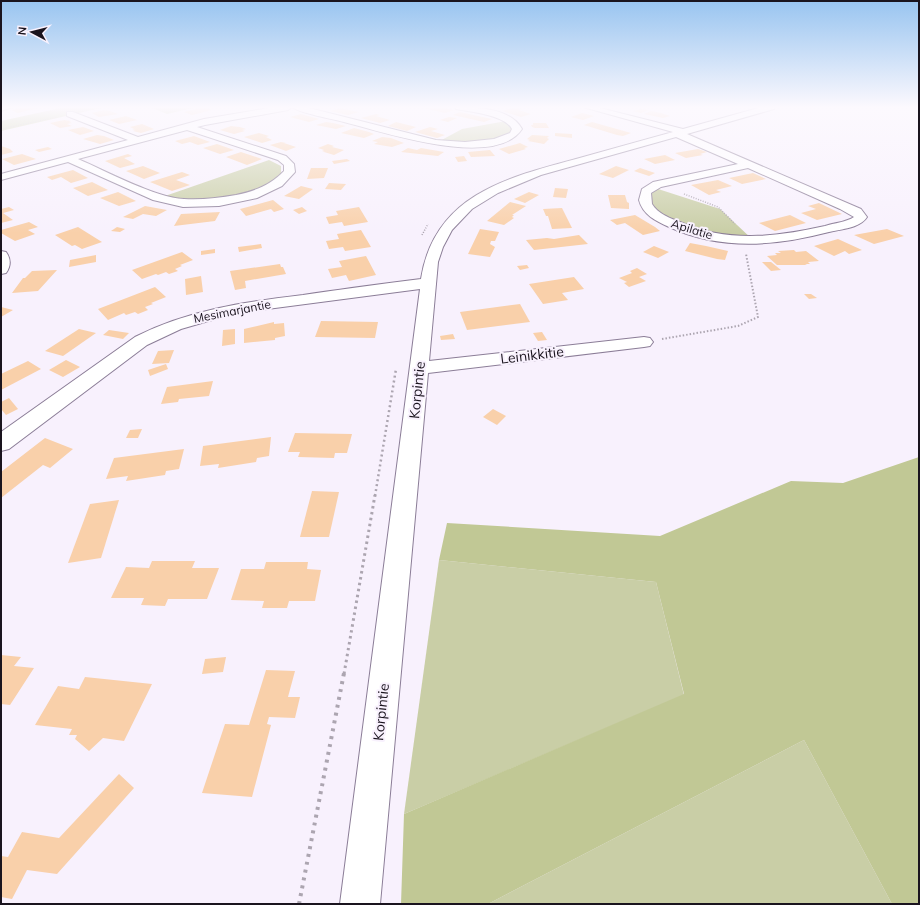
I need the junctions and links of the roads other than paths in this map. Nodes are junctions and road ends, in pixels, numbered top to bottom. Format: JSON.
{"nodes":[{"id":1,"x":104,"y":149,"type":"edge"},
{"id":2,"x":255,"y":149,"type":"edge"},
{"id":3,"x":623,"y":149,"type":"edge"},
{"id":4,"x":716,"y":149,"type":"edge"},
{"id":5,"x":69,"y":159,"type":"junction"},
{"id":6,"x":749,"y":165,"type":"junction"},
{"id":7,"x":2,"y":176,"type":"edge"},
{"id":8,"x":1,"y":255,"type":"edge"},
{"id":9,"x":1,"y":270,"type":"edge"},
{"id":10,"x":428,"y":283,"type":"junction"},
{"id":11,"x":644,"y":342,"type":"road end"},
{"id":12,"x":420,"y":368,"type":"junction"},
{"id":13,"x":1,"y":443,"type":"edge"},
{"id":14,"x":360,"y":904,"type":"edge"}],
"edges":[{"from":1,"to":5,"type":"street"},
{"from":2,"to":5,"type":"street"},
{"from":3,"to":10,"type":"street","name":"Korpintie"},
{"from":4,"to":6,"type":"street"},
{"from":5,"to":7,"type":"street"},
{"from":6,"to":6,"type":"street","name":"Apilatie"},
{"from":8,"to":9,"type":"street"},
{"from":10,"to":12,"type":"street","name":"Korpintie"},
{"from":10,"to":13,"type":"street","name":"Mesimarjantie"},
{"from":11,"to":12,"type":"street","name":"Leinikkitie"},
{"from":12,"to":14,"type":"street","name":"Korpintie"}]}
